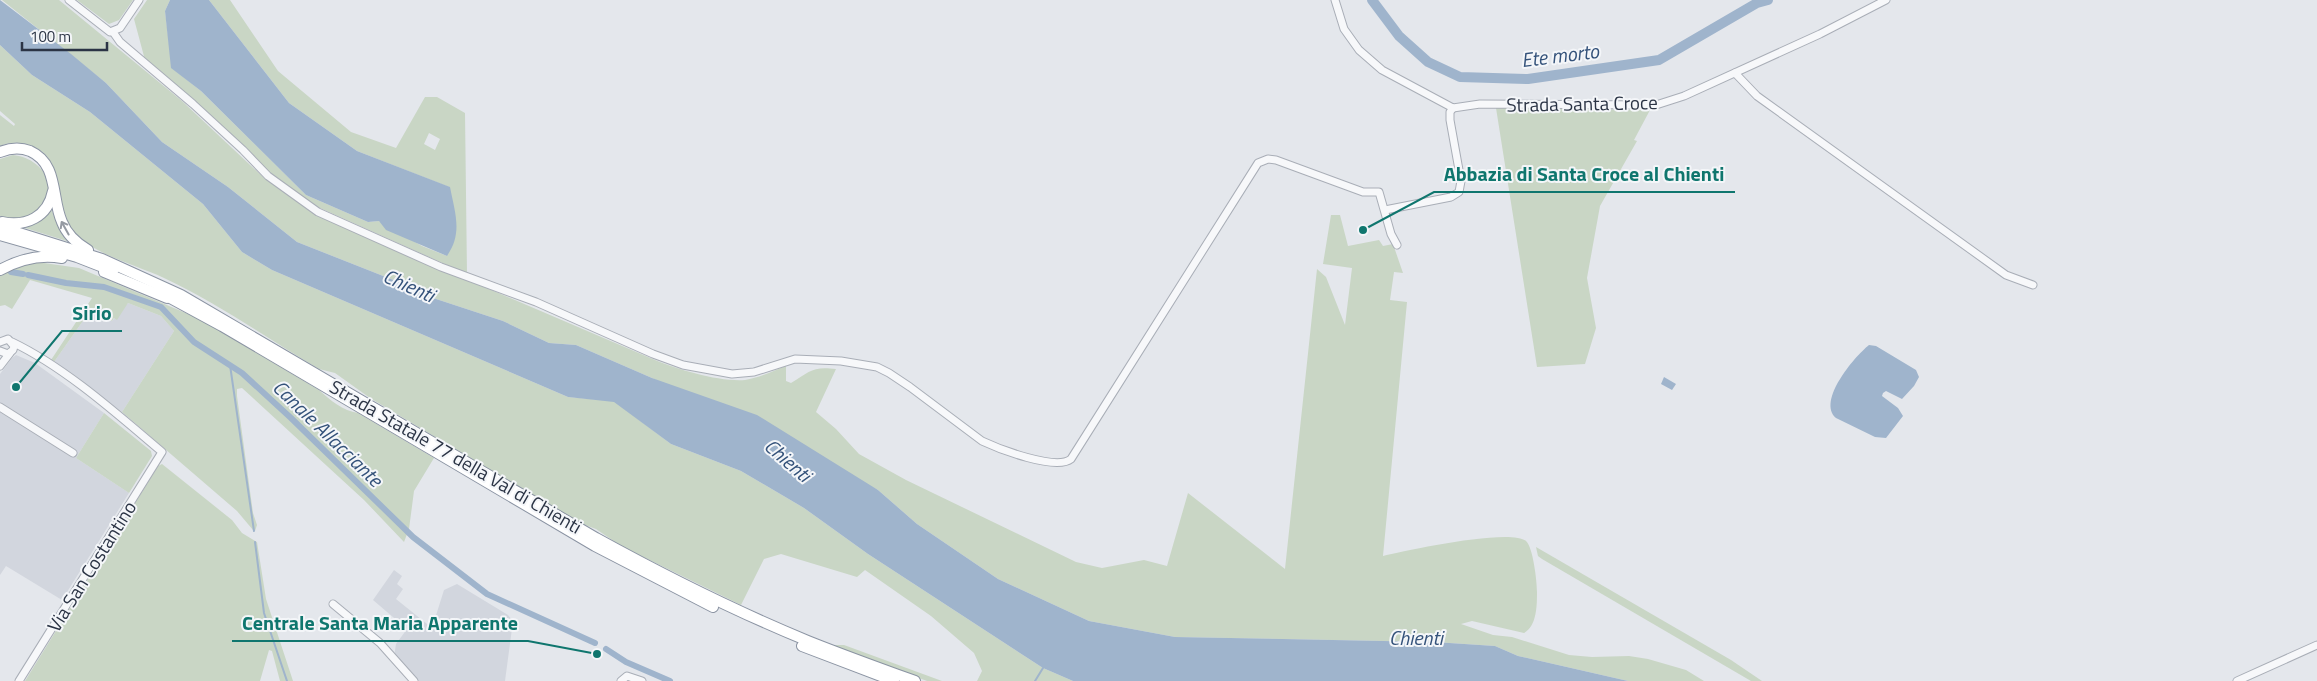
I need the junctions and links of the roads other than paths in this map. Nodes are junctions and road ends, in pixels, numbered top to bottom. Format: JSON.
{"nodes":[{"id":1,"x":69,"y":0,"type":"edge"},
{"id":2,"x":139,"y":0,"type":"edge"},
{"id":3,"x":1335,"y":0,"type":"edge"},
{"id":4,"x":1886,"y":0,"type":"edge"},
{"id":5,"x":113,"y":32,"type":"junction"},
{"id":6,"x":1735,"y":73,"type":"junction"},
{"id":7,"x":1453,"y":108,"type":"junction"},
{"id":8,"x":0,"y":152,"type":"edge"},
{"id":9,"x":53,"y":185,"type":"junction"},
{"id":10,"x":1385,"y":210,"type":"junction"},
{"id":11,"x":0,"y":221,"type":"edge"},
{"id":12,"x":0,"y":227,"type":"edge"},
{"id":13,"x":0,"y":234,"type":"edge"},
{"id":14,"x":1397,"y":245,"type":"dead end"},
{"id":15,"x":0,"y":270,"type":"edge"},
{"id":16,"x":2032,"y":285,"type":"dead end"},
{"id":17,"x":179,"y":298,"type":"junction"},
{"id":18,"x":0,"y":333,"type":"edge"},
{"id":19,"x":6,"y":341,"type":"edge"},
{"id":20,"x":27,"y":350,"type":"junction"},
{"id":21,"x":0,"y":351,"type":"edge"},
{"id":22,"x":11,"y":352,"type":"junction"},
{"id":23,"x":0,"y":362,"type":"edge"},
{"id":24,"x":0,"y":366,"type":"edge"},
{"id":25,"x":0,"y":407,"type":"edge"},
{"id":26,"x":73,"y":453,"type":"dead end"},
{"id":27,"x":332,"y":604,"type":"dead end"},
{"id":28,"x":2317,"y":644,"type":"edge"},
{"id":29,"x":818,"y":649,"type":"junction"},
{"id":30,"x":19,"y":681,"type":"edge"},
{"id":31,"x":414,"y":681,"type":"edge"},
{"id":32,"x":621,"y":681,"type":"edge"},
{"id":33,"x":642,"y":681,"type":"edge"},
{"id":34,"x":894,"y":681,"type":"edge"},
{"id":35,"x":915,"y":681,"type":"edge"},
{"id":36,"x":2237,"y":681,"type":"edge"}],
"edges":[{"from":1,"to":5,"type":"street"},
{"from":2,"to":5,"type":"street"},
{"from":3,"to":7,"type":"street"},
{"from":4,"to":6,"type":"street","name":"Strada Santa Croce"},
{"from":5,"to":10,"type":"street"},
{"from":6,"to":7,"type":"street","name":"Strada Santa Croce"},
{"from":6,"to":16,"type":"street"},
{"from":7,"to":10,"type":"street"},
{"from":8,"to":9,"type":"highway"},
{"from":9,"to":11,"type":"highway"},
{"from":17,"to":9,"type":"highway","one_way":true},
{"from":10,"to":14,"type":"street"},
{"from":12,"to":17,"type":"highway","name":"Strada Statale 77 della Val di Chienti"},
{"from":13,"to":17,"type":"highway","name":"Strada Statale 77 della Val di Chienti"},
{"from":15,"to":17,"type":"highway"},
{"from":17,"to":29,"type":"highway","name":"Strada Statale 77 della Val di Chienti"},
{"from":18,"to":19,"type":"street"},
{"from":19,"to":20,"type":"street"},
{"from":19,"to":22,"type":"street"},
{"from":20,"to":22,"type":"street"},
{"from":20,"to":30,"type":"street","name":"Via San Costantino"},
{"from":21,"to":22,"type":"street"},
{"from":21,"to":23,"type":"street"},
{"from":22,"to":24,"type":"street"},
{"from":25,"to":26,"type":"street"},
{"from":27,"to":31,"type":"street"},
{"from":28,"to":36,"type":"street"},
{"from":29,"to":34,"type":"highway","name":"Strada Statale 77 della Val di Chienti"},
{"from":29,"to":35,"type":"highway","name":"Strada Statale 77 della Val di Chienti"},
{"from":32,"to":33,"type":"street"}]}
